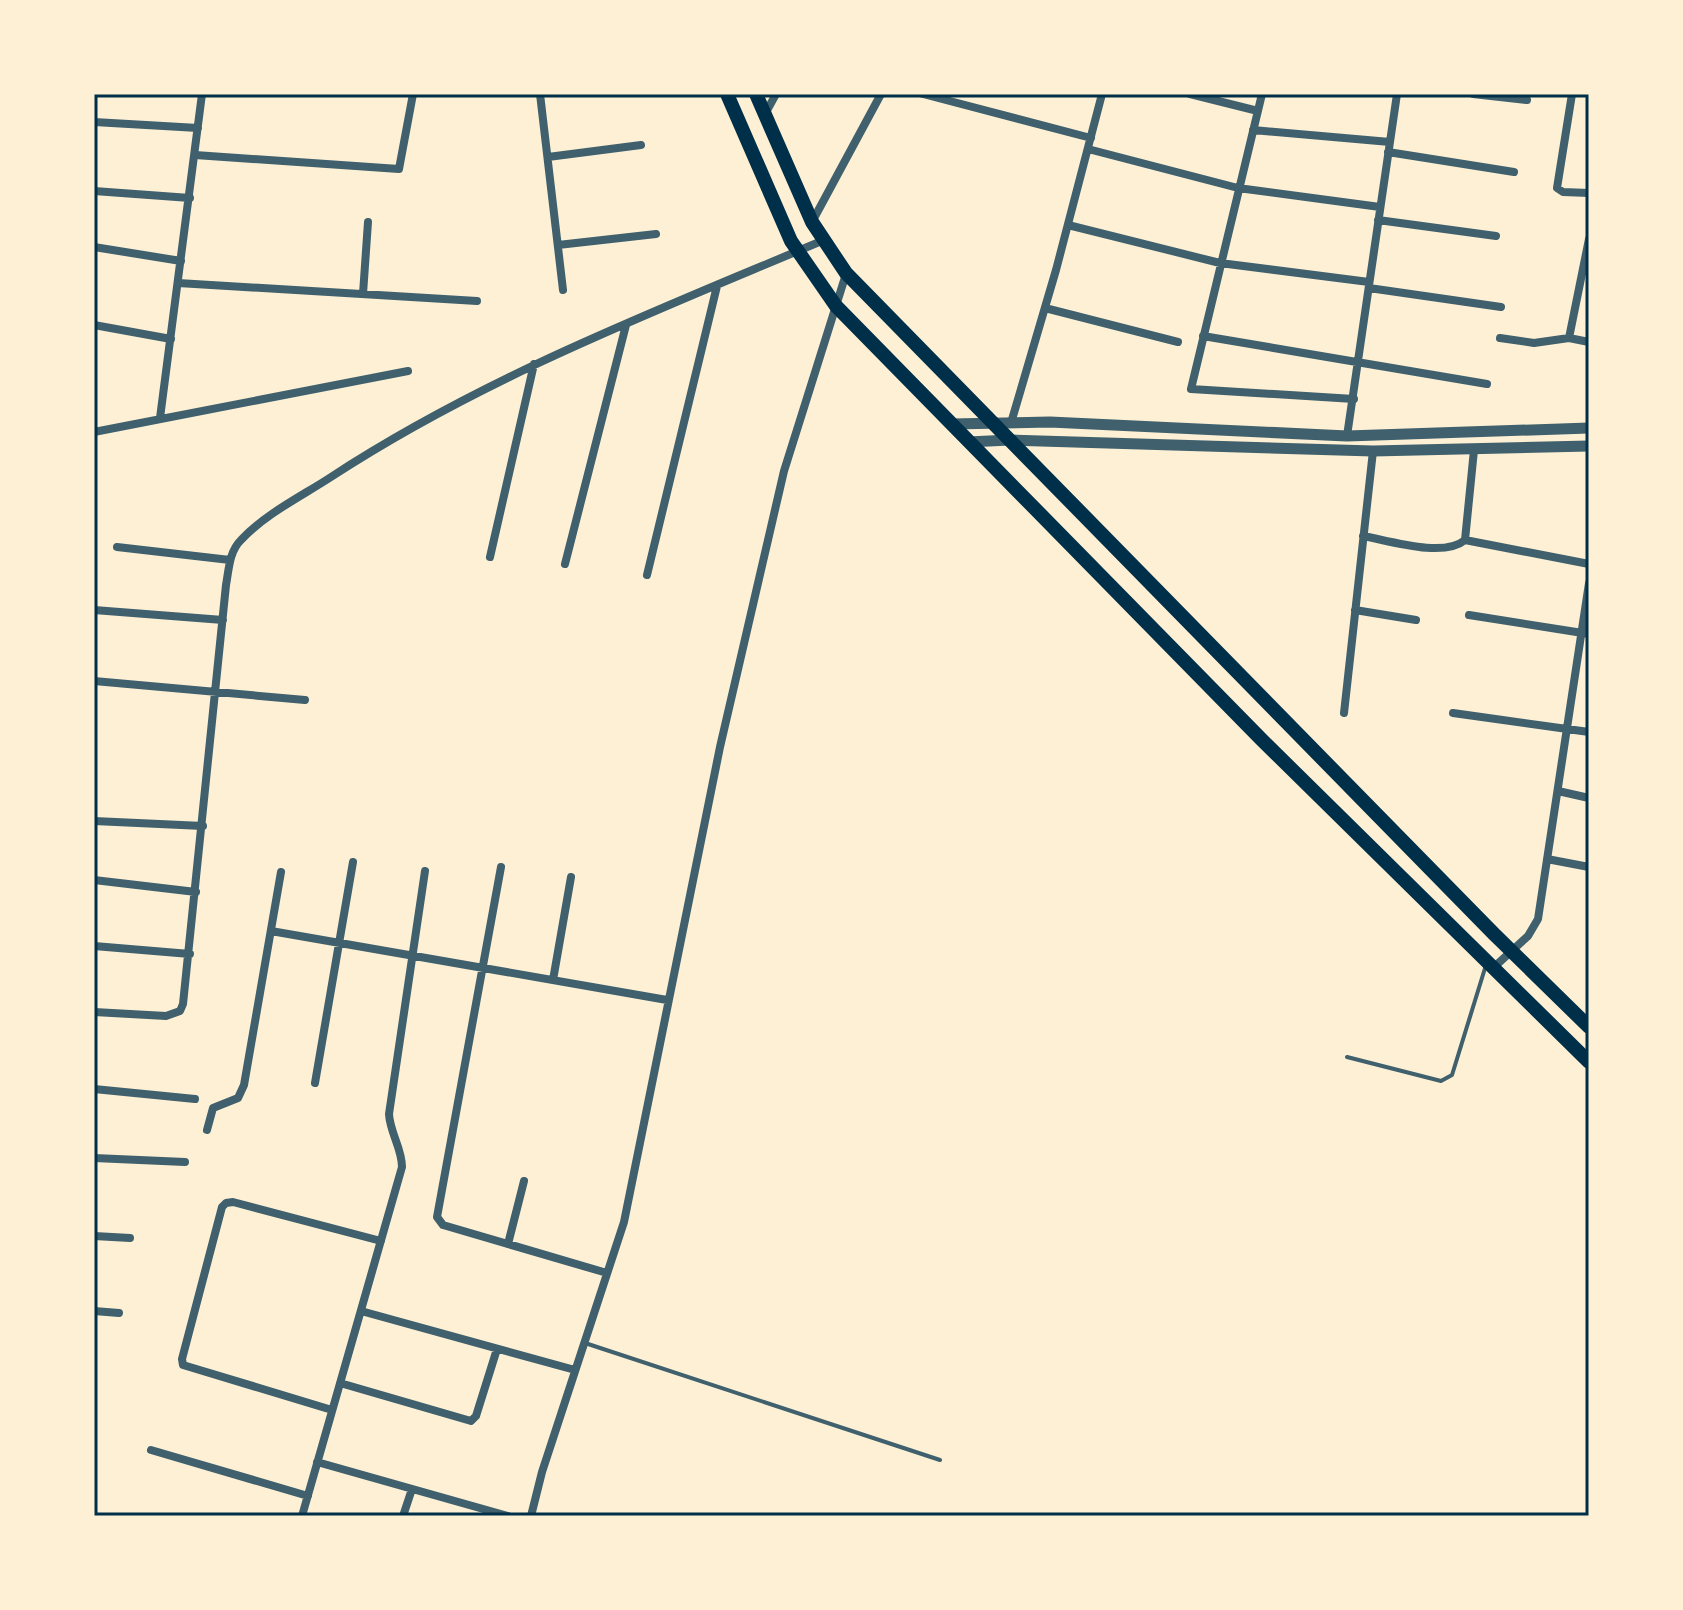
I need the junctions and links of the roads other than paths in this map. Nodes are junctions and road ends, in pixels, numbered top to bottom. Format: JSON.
{"nodes":[{"id":1,"x":202,"y":94,"type":"edge"},
{"id":2,"x":413,"y":94,"type":"edge"},
{"id":3,"x":540,"y":94,"type":"edge"},
{"id":4,"x":727,"y":94,"type":"edge"},
{"id":5,"x":756,"y":94,"type":"edge"},
{"id":6,"x":776,"y":94,"type":"edge"},
{"id":7,"x":881,"y":94,"type":"edge"},
{"id":8,"x":923,"y":94,"type":"edge"},
{"id":9,"x":1102,"y":94,"type":"edge"},
{"id":10,"x":1190,"y":94,"type":"edge"},
{"id":11,"x":1262,"y":94,"type":"edge"},
{"id":12,"x":1397,"y":94,"type":"edge"},
{"id":13,"x":1473,"y":94,"type":"edge"},
{"id":14,"x":1572,"y":94,"type":"edge"},
{"id":15,"x":1527,"y":100,"type":"dead end"},
{"id":16,"x":1258,"y":111,"type":"junction"},
{"id":17,"x":765,"y":115,"type":"junction"},
{"id":18,"x":94,"y":122,"type":"edge"},
{"id":19,"x":198,"y":128,"type":"junction"},
{"id":20,"x":1253,"y":130,"type":"junction"},
{"id":21,"x":1091,"y":138,"type":"junction"},
{"id":22,"x":641,"y":145,"type":"dead end"},
{"id":23,"x":1389,"y":147,"type":"junction"},
{"id":24,"x":1088,"y":149,"type":"junction"},
{"id":25,"x":195,"y":155,"type":"junction"},
{"id":26,"x":548,"y":157,"type":"junction"},
{"id":27,"x":1514,"y":172,"type":"dead end"},
{"id":28,"x":1238,"y":188,"type":"junction"},
{"id":29,"x":94,"y":191,"type":"edge"},
{"id":30,"x":1589,"y":193,"type":"edge"},
{"id":31,"x":190,"y":198,"type":"junction"},
{"id":32,"x":1380,"y":207,"type":"junction"},
{"id":33,"x":1378,"y":220,"type":"junction"},
{"id":34,"x":368,"y":222,"type":"dead end"},
{"id":35,"x":812,"y":222,"type":"junction"},
{"id":36,"x":1068,"y":225,"type":"junction"},
{"id":37,"x":656,"y":234,"type":"dead end"},
{"id":38,"x":1496,"y":236,"type":"dead end"},
{"id":39,"x":1589,"y":239,"type":"edge"},
{"id":40,"x":824,"y":240,"type":"junction"},
{"id":41,"x":558,"y":245,"type":"junction"},
{"id":42,"x":94,"y":247,"type":"edge"},
{"id":43,"x":797,"y":252,"type":"junction"},
{"id":44,"x":181,"y":261,"type":"junction"},
{"id":45,"x":1220,"y":263,"type":"junction"},
{"id":46,"x":846,"y":273,"type":"junction"},
{"id":47,"x":178,"y":283,"type":"junction"},
{"id":48,"x":1369,"y":285,"type":"junction"},
{"id":49,"x":717,"y":286,"type":"junction"},
{"id":50,"x":563,"y":290,"type":"dead end"},
{"id":51,"x":363,"y":294,"type":"junction"},
{"id":52,"x":477,"y":301,"type":"dead end"},
{"id":53,"x":836,"y":306,"type":"junction"},
{"id":54,"x":1501,"y":307,"type":"dead end"},
{"id":55,"x":1045,"y":308,"type":"junction"},
{"id":56,"x":94,"y":325,"type":"edge"},
{"id":57,"x":626,"y":325,"type":"junction"},
{"id":58,"x":1203,"y":336,"type":"junction"},
{"id":59,"x":1500,"y":338,"type":"dead end"},
{"id":60,"x":1569,"y":338,"type":"junction"},
{"id":61,"x":171,"y":339,"type":"junction"},
{"id":62,"x":1178,"y":342,"type":"dead end"},
{"id":63,"x":1589,"y":342,"type":"edge"},
{"id":64,"x":534,"y":364,"type":"junction"},
{"id":65,"x":1359,"y":364,"type":"junction"},
{"id":66,"x":408,"y":371,"type":"dead end"},
{"id":67,"x":1487,"y":384,"type":"dead end"},
{"id":68,"x":1354,"y":399,"type":"junction"},
{"id":69,"x":160,"y":418,"type":"junction"},
{"id":70,"x":996,"y":423,"type":"junction"},
{"id":71,"x":1011,"y":423,"type":"junction"},
{"id":72,"x":951,"y":424,"type":"junction"},
{"id":73,"x":1589,"y":428,"type":"edge"},
{"id":74,"x":94,"y":432,"type":"edge"},
{"id":75,"x":1347,"y":436,"type":"junction"},
{"id":76,"x":1010,"y":440,"type":"junction"},
{"id":77,"x":968,"y":442,"type":"junction"},
{"id":78,"x":1589,"y":446,"type":"edge"},
{"id":79,"x":1474,"y":450,"type":"junction"},
{"id":80,"x":1373,"y":451,"type":"junction"},
{"id":81,"x":1363,"y":536,"type":"junction"},
{"id":82,"x":1465,"y":540,"type":"junction"},
{"id":83,"x":117,"y":547,"type":"dead end"},
{"id":84,"x":490,"y":557,"type":"dead end"},
{"id":85,"x":230,"y":560,"type":"junction"},
{"id":86,"x":565,"y":564,"type":"dead end"},
{"id":87,"x":1589,"y":564,"type":"edge"},
{"id":88,"x":647,"y":575,"type":"dead end"},
{"id":89,"x":1589,"y":583,"type":"edge"},
{"id":90,"x":94,"y":610,"type":"edge"},
{"id":91,"x":1355,"y":610,"type":"junction"},
{"id":92,"x":1469,"y":615,"type":"dead end"},
{"id":93,"x":223,"y":620,"type":"junction"},
{"id":94,"x":1416,"y":620,"type":"dead end"},
{"id":95,"x":1586,"y":633,"type":"edge"},
{"id":96,"x":94,"y":681,"type":"edge"},
{"id":97,"x":216,"y":692,"type":"junction"},
{"id":98,"x":305,"y":700,"type":"dead end"},
{"id":99,"x":1344,"y":713,"type":"dead end"},
{"id":100,"x":1453,"y":713,"type":"dead end"},
{"id":101,"x":1568,"y":729,"type":"junction"},
{"id":102,"x":1589,"y":732,"type":"edge"},
{"id":103,"x":1558,"y":791,"type":"junction"},
{"id":104,"x":1589,"y":798,"type":"edge"},
{"id":105,"x":94,"y":821,"type":"edge"},
{"id":106,"x":203,"y":826,"type":"junction"},
{"id":107,"x":1547,"y":859,"type":"junction"},
{"id":108,"x":353,"y":862,"type":"dead end"},
{"id":109,"x":501,"y":867,"type":"dead end"},
{"id":110,"x":1589,"y":867,"type":"edge"},
{"id":111,"x":425,"y":871,"type":"dead end"},
{"id":112,"x":281,"y":872,"type":"dead end"},
{"id":113,"x":571,"y":877,"type":"dead end"},
{"id":114,"x":94,"y":880,"type":"edge"},
{"id":115,"x":196,"y":892,"type":"junction"},
{"id":116,"x":271,"y":931,"type":"junction"},
{"id":117,"x":339,"y":943,"type":"junction"},
{"id":118,"x":94,"y":946,"type":"edge"},
{"id":119,"x":1511,"y":951,"type":"junction"},
{"id":120,"x":190,"y":954,"type":"junction"},
{"id":121,"x":411,"y":956,"type":"junction"},
{"id":122,"x":1489,"y":966,"type":"junction"},
{"id":123,"x":483,"y":968,"type":"junction"},
{"id":124,"x":553,"y":980,"type":"junction"},
{"id":125,"x":667,"y":1000,"type":"junction"},
{"id":126,"x":94,"y":1012,"type":"edge"},
{"id":127,"x":1589,"y":1027,"type":"edge"},
{"id":128,"x":1347,"y":1057,"type":"dead end"},
{"id":129,"x":1589,"y":1062,"type":"edge"},
{"id":130,"x":315,"y":1083,"type":"dead end"},
{"id":131,"x":94,"y":1089,"type":"edge"},
{"id":132,"x":195,"y":1099,"type":"dead end"},
{"id":133,"x":207,"y":1130,"type":"dead end"},
{"id":134,"x":94,"y":1158,"type":"edge"},
{"id":135,"x":185,"y":1162,"type":"dead end"},
{"id":136,"x":524,"y":1181,"type":"dead end"},
{"id":137,"x":94,"y":1236,"type":"edge"},
{"id":138,"x":130,"y":1238,"type":"dead end"},
{"id":139,"x":381,"y":1241,"type":"junction"},
{"id":140,"x":508,"y":1244,"type":"junction"},
{"id":141,"x":607,"y":1273,"type":"junction"},
{"id":142,"x":94,"y":1311,"type":"edge"},
{"id":143,"x":361,"y":1311,"type":"junction"},
{"id":144,"x":119,"y":1313,"type":"dead end"},
{"id":145,"x":584,"y":1343,"type":"junction"},
{"id":146,"x":497,"y":1349,"type":"junction"},
{"id":147,"x":575,"y":1370,"type":"junction"},
{"id":148,"x":340,"y":1383,"type":"junction"},
{"id":149,"x":332,"y":1410,"type":"junction"},
{"id":150,"x":151,"y":1450,"type":"dead end"},
{"id":151,"x":940,"y":1460,"type":"dead end"},
{"id":152,"x":317,"y":1462,"type":"junction"},
{"id":153,"x":412,"y":1489,"type":"junction"},
{"id":154,"x":308,"y":1496,"type":"junction"},
{"id":155,"x":302,"y":1516,"type":"edge"},
{"id":156,"x":403,"y":1516,"type":"edge"},
{"id":157,"x":508,"y":1516,"type":"edge"},
{"id":158,"x":531,"y":1516,"type":"edge"}],
"edges":[{"from":1,"to":19,"type":"street"},
{"from":2,"to":25,"type":"street"},
{"from":3,"to":26,"type":"street"},
{"from":4,"to":43,"type":"main road"},
{"from":5,"to":17,"type":"main road"},
{"from":6,"to":17,"type":"street"},
{"from":7,"to":35,"type":"street"},
{"from":8,"to":21,"type":"street"},
{"from":9,"to":21,"type":"street"},
{"from":10,"to":16,"type":"street"},
{"from":11,"to":16,"type":"street"},
{"from":12,"to":23,"type":"street"},
{"from":13,"to":15,"type":"street"},
{"from":14,"to":30,"type":"street"},
{"from":16,"to":20,"type":"street"},
{"from":17,"to":35,"type":"main road"},
{"from":18,"to":19,"type":"street"},
{"from":19,"to":25,"type":"street"},
{"from":20,"to":23,"type":"street"},
{"from":20,"to":28,"type":"street"},
{"from":21,"to":24,"type":"street"},
{"from":22,"to":26,"type":"street"},
{"from":23,"to":27,"type":"street"},
{"from":23,"to":32,"type":"street"},
{"from":24,"to":28,"type":"street"},
{"from":24,"to":36,"type":"street"},
{"from":25,"to":31,"type":"street"},
{"from":26,"to":41,"type":"street"},
{"from":28,"to":32,"type":"street"},
{"from":28,"to":45,"type":"street"},
{"from":29,"to":31,"type":"street"},
{"from":31,"to":44,"type":"street"},
{"from":32,"to":33,"type":"street"},
{"from":33,"to":38,"type":"street"},
{"from":33,"to":48,"type":"street"},
{"from":34,"to":51,"type":"street"},
{"from":35,"to":40,"type":"main road"},
{"from":36,"to":45,"type":"street"},
{"from":36,"to":55,"type":"street"},
{"from":37,"to":41,"type":"street"},
{"from":39,"to":60,"type":"street"},
{"from":40,"to":43,"type":"street"},
{"from":40,"to":46,"type":"main road"},
{"from":41,"to":50,"type":"street"},
{"from":42,"to":44,"type":"street"},
{"from":43,"to":49,"type":"street"},
{"from":43,"to":53,"type":"main road"},
{"from":44,"to":47,"type":"street"},
{"from":45,"to":48,"type":"street"},
{"from":45,"to":58,"type":"street"},
{"from":46,"to":53,"type":"street"},
{"from":46,"to":70,"type":"main road"},
{"from":47,"to":51,"type":"street"},
{"from":47,"to":61,"type":"street"},
{"from":48,"to":54,"type":"street"},
{"from":48,"to":65,"type":"street"},
{"from":49,"to":57,"type":"street"},
{"from":49,"to":88,"type":"street"},
{"from":51,"to":52,"type":"street"},
{"from":53,"to":72,"type":"main road"},
{"from":53,"to":125,"type":"street"},
{"from":55,"to":62,"type":"street"},
{"from":55,"to":71,"type":"street"},
{"from":56,"to":61,"type":"street"},
{"from":57,"to":64,"type":"street"},
{"from":57,"to":86,"type":"street"},
{"from":58,"to":65,"type":"street"},
{"from":58,"to":68,"type":"street"},
{"from":59,"to":60,"type":"street"},
{"from":60,"to":63,"type":"street"},
{"from":61,"to":69,"type":"street"},
{"from":64,"to":84,"type":"street"},
{"from":64,"to":85,"type":"street"},
{"from":65,"to":67,"type":"street"},
{"from":65,"to":68,"type":"street"},
{"from":66,"to":69,"type":"street"},
{"from":68,"to":75,"type":"street"},
{"from":69,"to":74,"type":"street"},
{"from":70,"to":71,"type":"street"},
{"from":70,"to":72,"type":"street"},
{"from":70,"to":76,"type":"main road"},
{"from":71,"to":75,"type":"street"},
{"from":72,"to":77,"type":"main road"},
{"from":73,"to":75,"type":"street"},
{"from":76,"to":77,"type":"street"},
{"from":76,"to":80,"type":"street"},
{"from":76,"to":119,"type":"main road"},
{"from":77,"to":122,"type":"main road"},
{"from":78,"to":79,"type":"street"},
{"from":79,"to":80,"type":"street"},
{"from":79,"to":82,"type":"street"},
{"from":80,"to":81,"type":"street"},
{"from":81,"to":82,"type":"street"},
{"from":81,"to":91,"type":"street"},
{"from":82,"to":87,"type":"street"},
{"from":83,"to":85,"type":"street"},
{"from":85,"to":93,"type":"street"},
{"from":89,"to":95,"type":"street"},
{"from":90,"to":93,"type":"street"},
{"from":91,"to":94,"type":"street"},
{"from":91,"to":99,"type":"street"},
{"from":92,"to":95,"type":"street"},
{"from":93,"to":97,"type":"street"},
{"from":95,"to":101,"type":"street"},
{"from":96,"to":97,"type":"street"},
{"from":97,"to":98,"type":"street"},
{"from":97,"to":106,"type":"street"},
{"from":100,"to":101,"type":"street"},
{"from":101,"to":102,"type":"street"},
{"from":101,"to":103,"type":"street"},
{"from":103,"to":104,"type":"street"},
{"from":103,"to":107,"type":"street"},
{"from":105,"to":106,"type":"street"},
{"from":106,"to":115,"type":"street"},
{"from":107,"to":110,"type":"street"},
{"from":107,"to":119,"type":"street"},
{"from":108,"to":117,"type":"street"},
{"from":109,"to":123,"type":"street"},
{"from":111,"to":121,"type":"street"},
{"from":112,"to":116,"type":"street"},
{"from":113,"to":124,"type":"street"},
{"from":114,"to":115,"type":"street"},
{"from":115,"to":120,"type":"street"},
{"from":116,"to":117,"type":"street"},
{"from":116,"to":133,"type":"street"},
{"from":117,"to":121,"type":"street"},
{"from":117,"to":130,"type":"street"},
{"from":118,"to":120,"type":"street"},
{"from":119,"to":122,"type":"street"},
{"from":119,"to":127,"type":"main road"},
{"from":120,"to":126,"type":"street"},
{"from":121,"to":123,"type":"street"},
{"from":121,"to":139,"type":"street"},
{"from":122,"to":128,"type":"lane"},
{"from":122,"to":129,"type":"main road"},
{"from":123,"to":124,"type":"street"},
{"from":123,"to":140,"type":"street"},
{"from":124,"to":125,"type":"street"},
{"from":125,"to":141,"type":"street"},
{"from":131,"to":132,"type":"street"},
{"from":134,"to":135,"type":"street"},
{"from":136,"to":140,"type":"street"},
{"from":137,"to":138,"type":"street"},
{"from":139,"to":143,"type":"street"},
{"from":139,"to":149,"type":"street"},
{"from":140,"to":141,"type":"street"},
{"from":141,"to":145,"type":"street"},
{"from":142,"to":144,"type":"street"},
{"from":143,"to":146,"type":"street"},
{"from":143,"to":148,"type":"street"},
{"from":145,"to":147,"type":"street"},
{"from":145,"to":151,"type":"lane"},
{"from":146,"to":147,"type":"street"},
{"from":146,"to":148,"type":"street"},
{"from":147,"to":158,"type":"street"},
{"from":148,"to":149,"type":"street"},
{"from":149,"to":152,"type":"street"},
{"from":150,"to":154,"type":"street"},
{"from":152,"to":153,"type":"street"},
{"from":152,"to":154,"type":"street"},
{"from":153,"to":156,"type":"street"},
{"from":153,"to":157,"type":"street"},
{"from":154,"to":155,"type":"street"}]}
